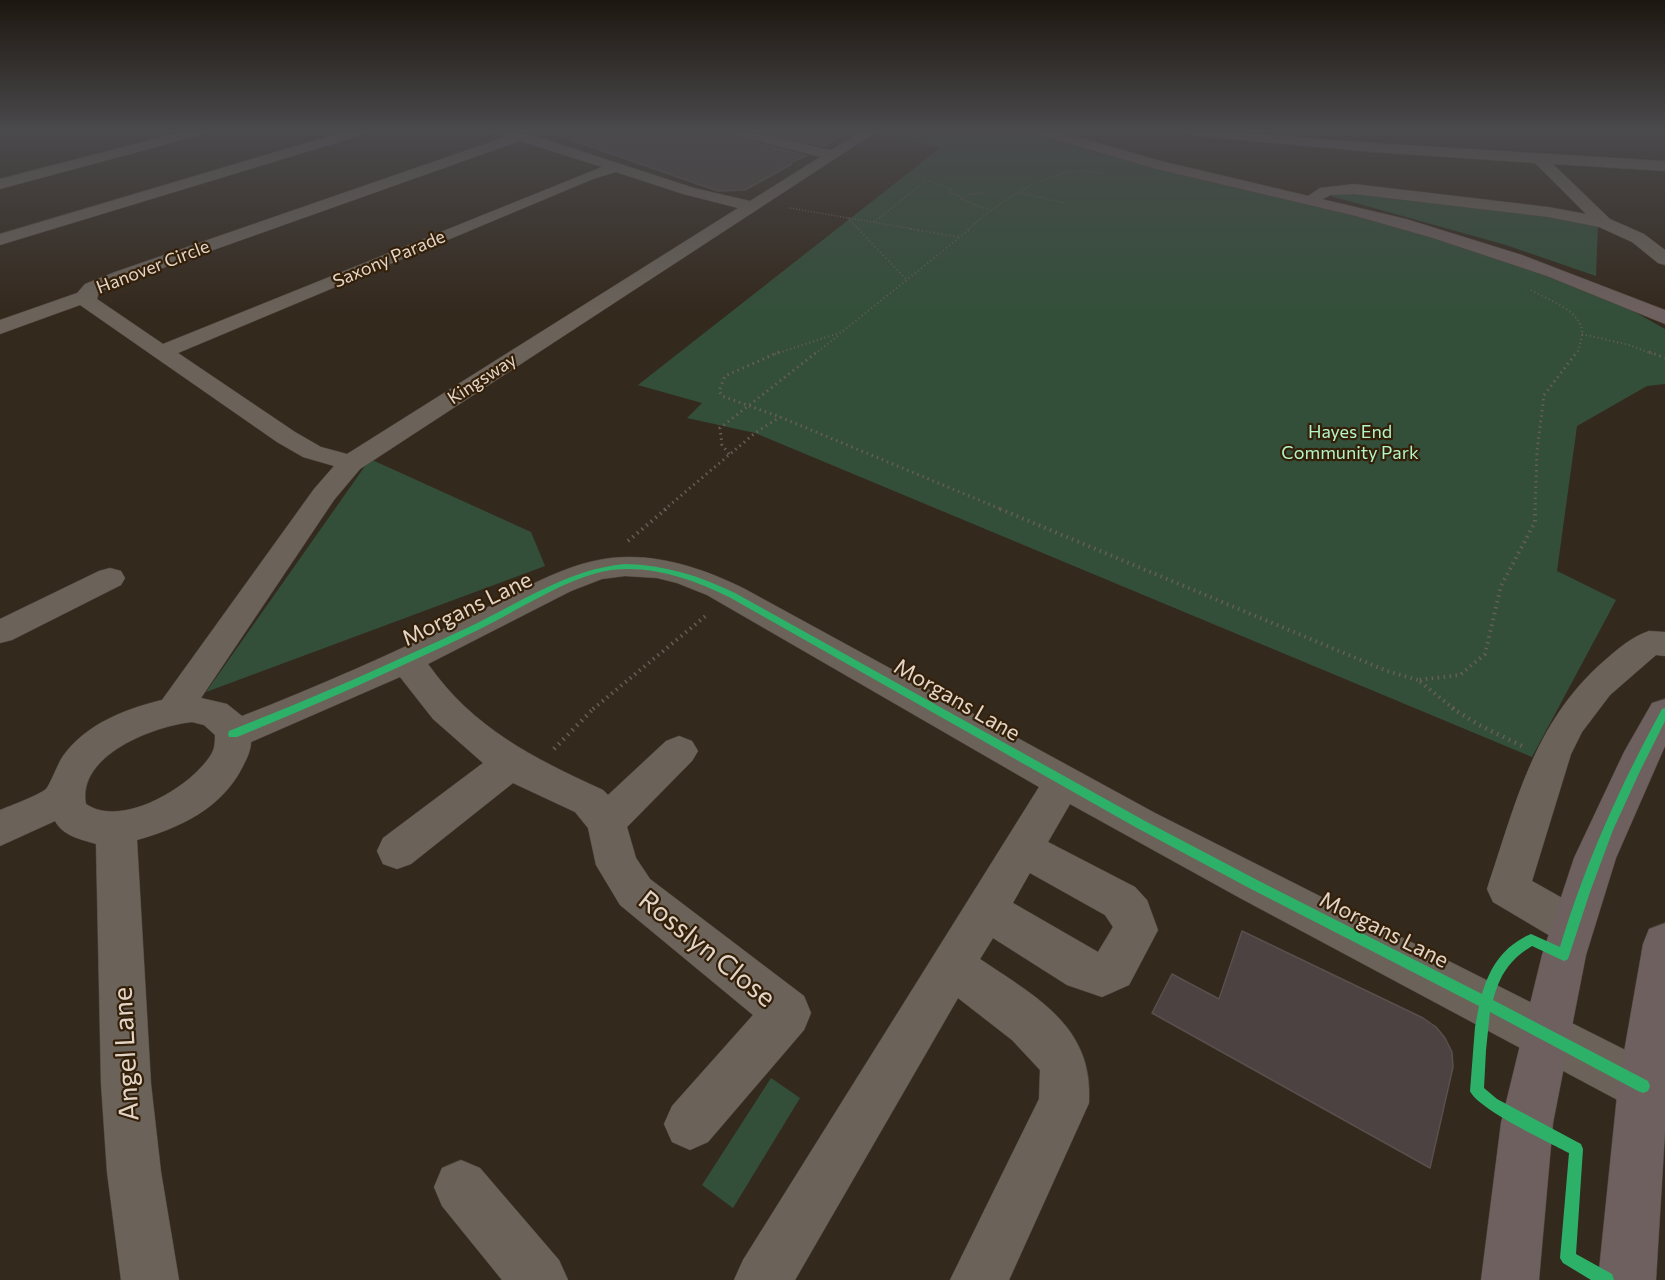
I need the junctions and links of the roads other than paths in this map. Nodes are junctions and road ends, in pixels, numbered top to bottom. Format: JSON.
{"nodes":[{"id":1,"x":160,"y":192,"type":"edge"},
{"id":2,"x":362,"y":192,"type":"edge"},
{"id":3,"x":550,"y":192,"type":"edge"},
{"id":4,"x":689,"y":192,"type":"edge"},
{"id":5,"x":774,"y":192,"type":"edge"},
{"id":6,"x":1275,"y":192,"type":"edge"},
{"id":7,"x":1322,"y":192,"type":"edge"},
{"id":8,"x":1377,"y":192,"type":"edge"},
{"id":9,"x":1569,"y":192,"type":"edge"},
{"id":10,"x":1310,"y":200,"type":"junction"},
{"id":11,"x":755,"y":204,"type":"junction"},
{"id":12,"x":1604,"y":223,"type":"junction"},
{"id":13,"x":0,"y":240,"type":"edge"},
{"id":14,"x":1665,"y":258,"type":"edge"},
{"id":15,"x":85,"y":297,"type":"junction"},
{"id":16,"x":1665,"y":318,"type":"edge"},
{"id":17,"x":0,"y":328,"type":"edge"},
{"id":18,"x":161,"y":352,"type":"junction"},
{"id":19,"x":351,"y":463,"type":"junction"},
{"id":20,"x":110,"y":578,"type":"dead end"},
{"id":21,"x":0,"y":632,"type":"edge"},
{"id":22,"x":1665,"y":644,"type":"edge"},
{"id":23,"x":407,"y":660,"type":"junction"},
{"id":24,"x":174,"y":710,"type":"junction"},
{"id":25,"x":1665,"y":712,"type":"edge"},
{"id":26,"x":233,"y":734,"type":"junction"},
{"id":27,"x":679,"y":751,"type":"dead end"},
{"id":28,"x":520,"y":768,"type":"junction"},
{"id":29,"x":1063,"y":783,"type":"junction"},
{"id":30,"x":64,"y":798,"type":"junction"},
{"id":31,"x":606,"y":822,"type":"junction"},
{"id":32,"x":116,"y":827,"type":"junction"},
{"id":33,"x":0,"y":830,"type":"edge"},
{"id":34,"x":1022,"y":848,"type":"junction"},
{"id":35,"x":397,"y":851,"type":"dead end"},
{"id":36,"x":985,"y":910,"type":"junction"},
{"id":37,"x":1572,"y":926,"type":"junction"},
{"id":38,"x":1665,"y":944,"type":"edge"},
{"id":39,"x":952,"y":966,"type":"junction"},
{"id":40,"x":1547,"y":1033,"type":"junction"},
{"id":41,"x":1643,"y":1086,"type":"junction"},
{"id":42,"x":690,"y":1124,"type":"dead end"},
{"id":43,"x":461,"y":1187,"type":"dead end"},
{"id":44,"x":150,"y":1280,"type":"edge"},
{"id":45,"x":539,"y":1280,"type":"edge"},
{"id":46,"x":763,"y":1280,"type":"edge"},
{"id":47,"x":979,"y":1280,"type":"edge"},
{"id":48,"x":1510,"y":1280,"type":"edge"},
{"id":49,"x":1627,"y":1280,"type":"edge"}],
"edges":[{"from":1,"to":13,"type":"street"},
{"from":2,"to":15,"type":"street","name":"Hanover Circle"},
{"from":3,"to":18,"type":"street","name":"Saxony Parade"},
{"from":4,"to":11,"type":"street"},
{"from":5,"to":11,"type":"street","name":"Kingsway"},
{"from":6,"to":10,"type":"main road"},
{"from":7,"to":10,"type":"street"},
{"from":8,"to":12,"type":"street"},
{"from":9,"to":12,"type":"street"},
{"from":10,"to":16,"type":"main road"},
{"from":11,"to":19,"type":"street","name":"Kingsway"},
{"from":12,"to":14,"type":"street"},
{"from":15,"to":17,"type":"street"},
{"from":15,"to":18,"type":"street","name":"Hanover Circle"},
{"from":18,"to":19,"type":"street","name":"Hanover Circle"},
{"from":19,"to":24,"type":"street","name":"Kingsway"},
{"from":20,"to":21,"type":"street"},
{"from":22,"to":37,"type":"street"},
{"from":23,"to":26,"type":"street","name":"Morgans Lane"},
{"from":23,"to":28,"type":"street","name":"Rosslyn Close"},
{"from":23,"to":29,"type":"street","name":"Morgans Lane"},
{"from":24,"to":26,"type":"street"},
{"from":24,"to":30,"type":"street"},
{"from":25,"to":37,"type":"main road"},
{"from":26,"to":32,"type":"street"},
{"from":27,"to":31,"type":"street"},
{"from":28,"to":31,"type":"street","name":"Rosslyn Close"},
{"from":28,"to":35,"type":"street"},
{"from":29,"to":34,"type":"street"},
{"from":29,"to":40,"type":"street","name":"Morgans Lane"},
{"from":30,"to":32,"type":"street"},
{"from":30,"to":33,"type":"street"},
{"from":31,"to":42,"type":"street","name":"Rosslyn Close"},
{"from":32,"to":44,"type":"street","name":"Angel Lane"},
{"from":34,"to":36,"type":"street"},
{"from":34,"to":36,"type":"street"},
{"from":36,"to":39,"type":"street"},
{"from":37,"to":40,"type":"main road"},
{"from":38,"to":41,"type":"main road"},
{"from":39,"to":46,"type":"street"},
{"from":39,"to":47,"type":"street"},
{"from":40,"to":41,"type":"street","name":"Morgans Lane"},
{"from":40,"to":48,"type":"main road"},
{"from":41,"to":49,"type":"main road"},
{"from":43,"to":45,"type":"street"}]}
